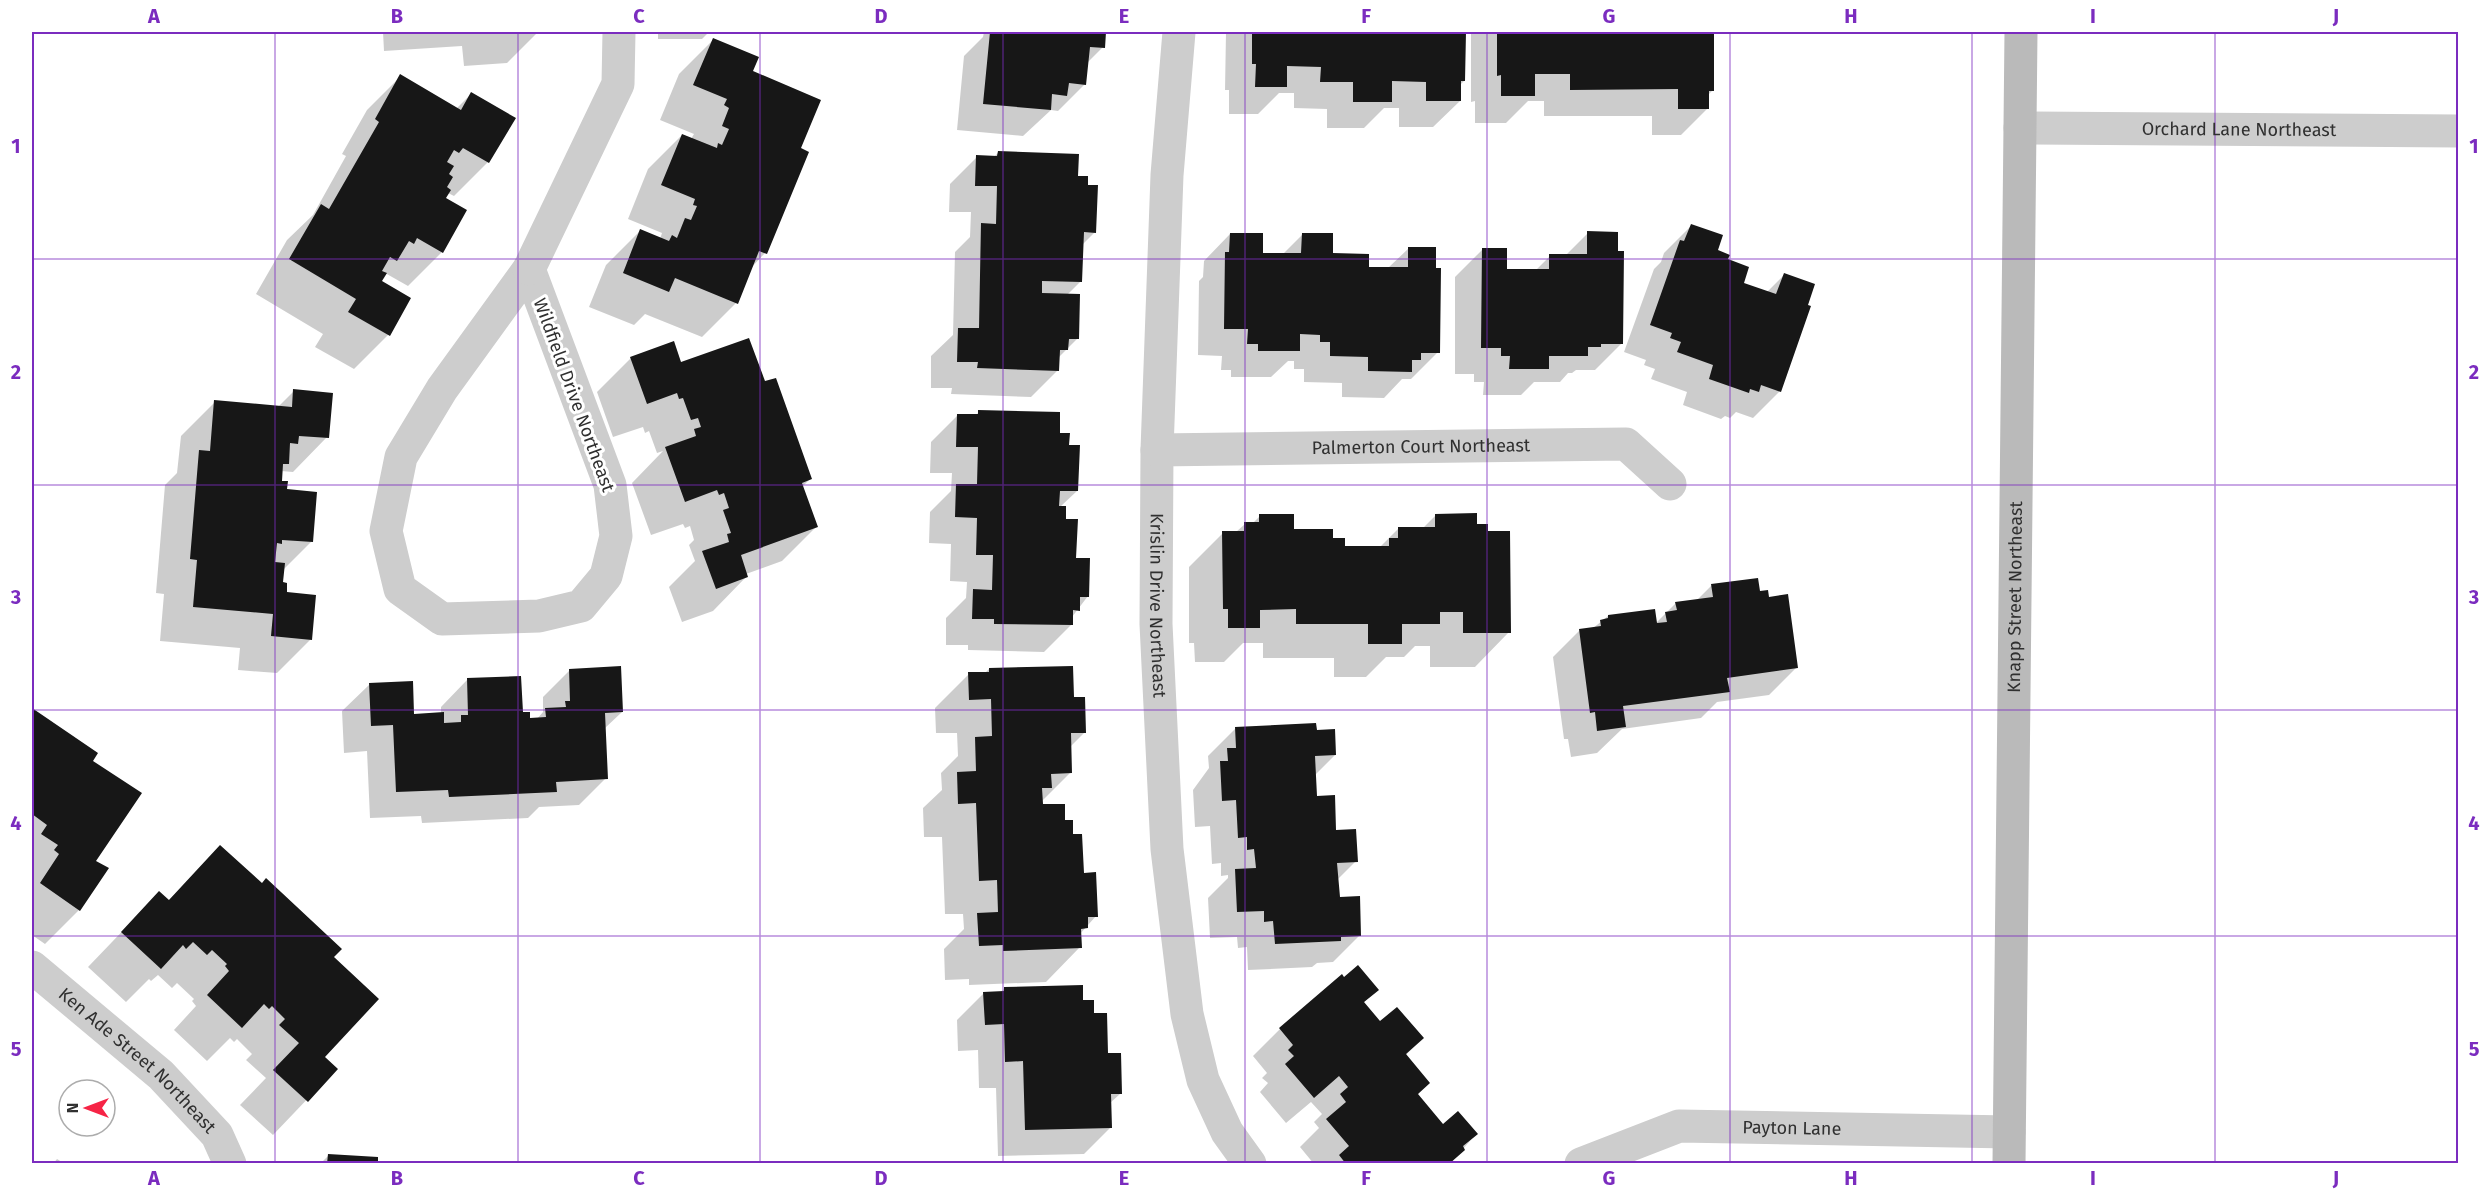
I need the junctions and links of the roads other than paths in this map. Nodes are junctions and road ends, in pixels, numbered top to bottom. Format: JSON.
{"nodes":[{"id":1,"x":619,"y":32,"type":"edge"},
{"id":2,"x":1179,"y":32,"type":"edge"},
{"id":3,"x":2021,"y":32,"type":"edge"},
{"id":4,"x":2020,"y":128,"type":"junction"},
{"id":5,"x":2458,"y":131,"type":"edge"},
{"id":6,"x":529,"y":269,"type":"junction"},
{"id":7,"x":1157,"y":450,"type":"junction"},
{"id":8,"x":1670,"y":484,"type":"dead end"},
{"id":9,"x":32,"y":967,"type":"edge"},
{"id":10,"x":2009,"y":1148,"type":"edge"},
{"id":11,"x":230,"y":1164,"type":"edge"},
{"id":12,"x":1250,"y":1164,"type":"edge"},
{"id":13,"x":1581,"y":1164,"type":"edge"}],
"edges":[{"from":1,"to":6,"type":"street","name":"Wildfield Drive Northeast"},
{"from":2,"to":7,"type":"street","name":"Krislin Drive Northeast"},
{"from":3,"to":4,"type":"main road","name":"Knapp Street Northeast"},
{"from":4,"to":5,"type":"street","name":"Orchard Lane Northeast"},
{"from":4,"to":10,"type":"main road","name":"Knapp Street Northeast"},
{"from":6,"to":6,"type":"street","name":"Wildfield Drive Northeast"},
{"from":7,"to":8,"type":"street","name":"Palmerton Court Northeast"},
{"from":7,"to":12,"type":"street","name":"Krislin Drive Northeast"},
{"from":9,"to":11,"type":"street","name":"Ken Ade Street Northeast"},
{"from":10,"to":13,"type":"street","name":"Payton Lane"}]}
